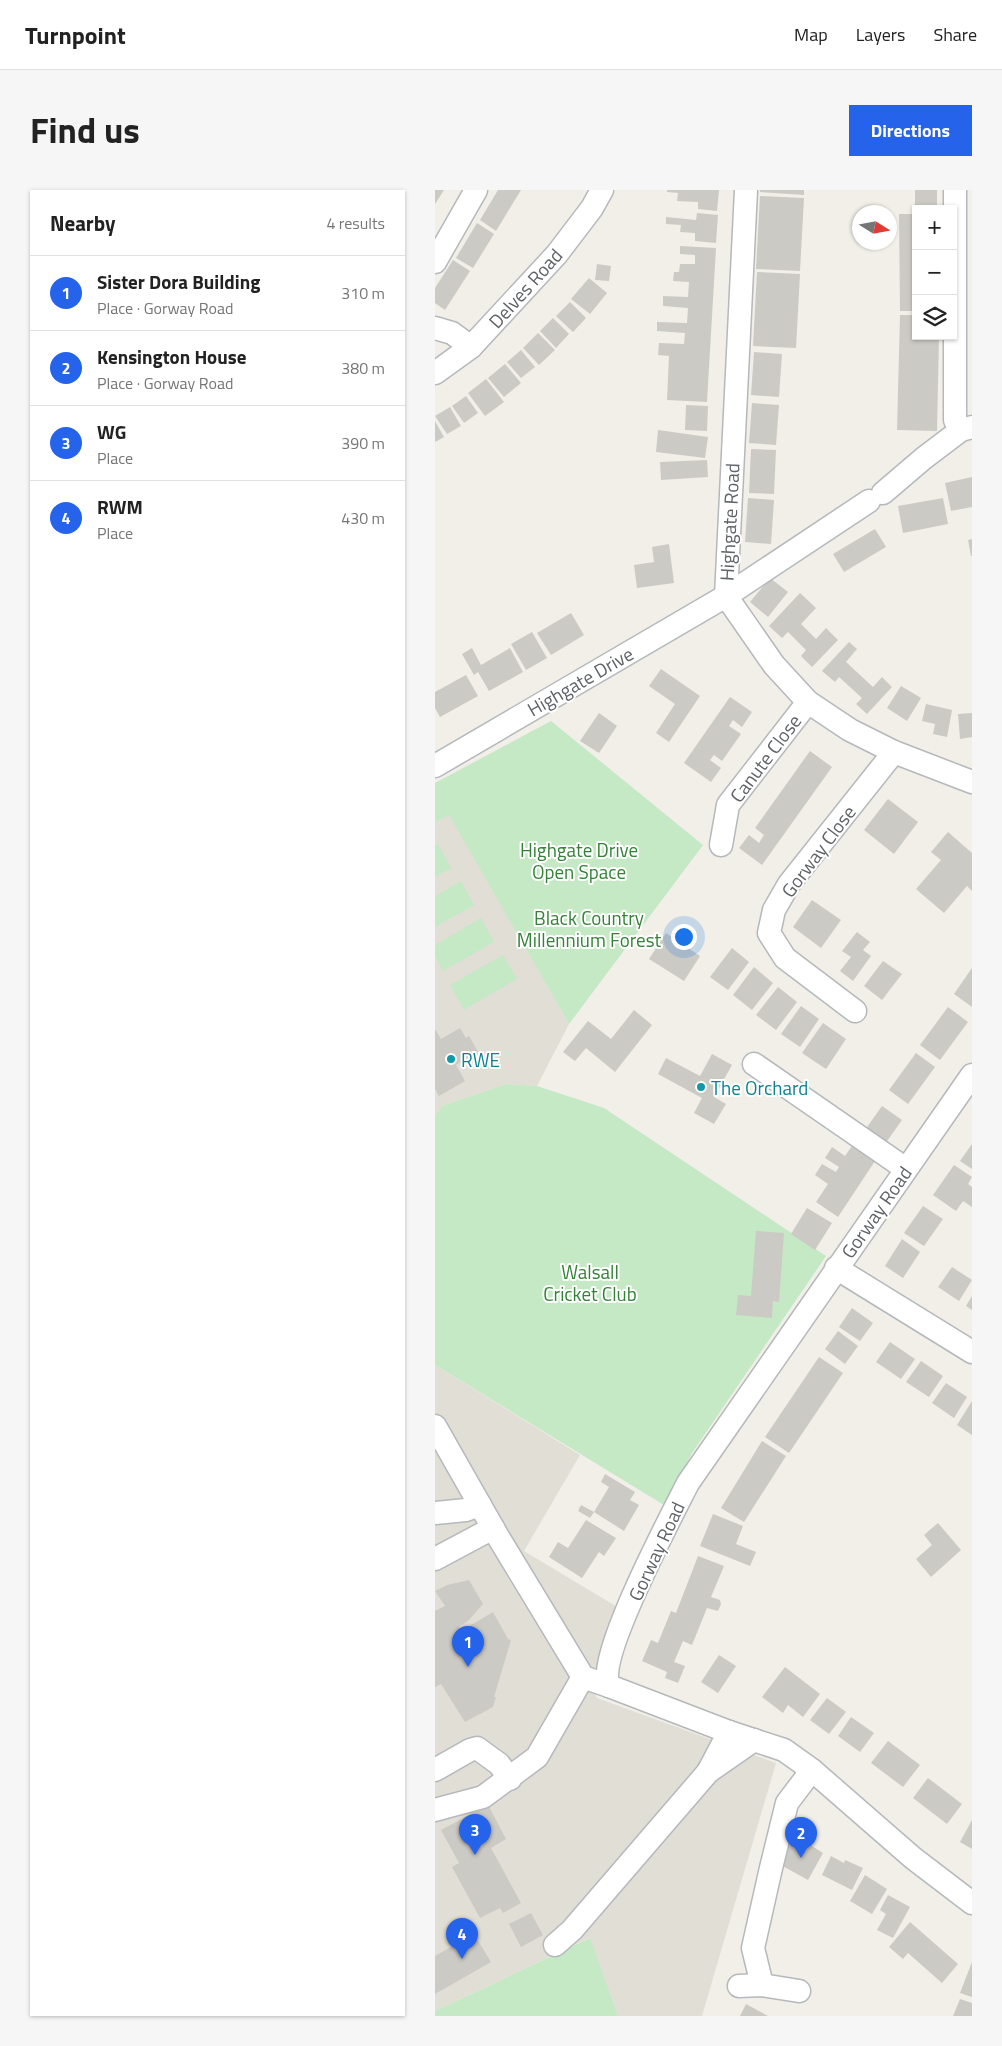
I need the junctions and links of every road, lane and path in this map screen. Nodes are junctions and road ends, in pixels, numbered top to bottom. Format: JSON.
{"nodes":[{"id":1,"x":476,"y":190,"type":"edge"},
{"id":2,"x":602,"y":190,"type":"edge"},
{"id":3,"x":746,"y":190,"type":"edge"},
{"id":4,"x":955,"y":190,"type":"edge"},
{"id":5,"x":435,"y":262,"type":"edge"},
{"id":6,"x":435,"y":328,"type":"edge"},
{"id":7,"x":471,"y":347,"type":"junction"},
{"id":8,"x":435,"y":373,"type":"edge"},
{"id":9,"x":967,"y":428,"type":"edge"},
{"id":10,"x":725,"y":596,"type":"junction"},
{"id":11,"x":808,"y":702,"type":"junction"},
{"id":12,"x":894,"y":752,"type":"junction"},
{"id":13,"x":435,"y":766,"type":"edge"},
{"id":14,"x":972,"y":782,"type":"edge"},
{"id":15,"x":721,"y":845,"type":"dead end"},
{"id":16,"x":855,"y":1011,"type":"dead end"},
{"id":17,"x":754,"y":1064,"type":"dead end"},
{"id":18,"x":972,"y":1075,"type":"edge"},
{"id":19,"x":906,"y":1170,"type":"junction"},
{"id":20,"x":836,"y":1268,"type":"junction"},
{"id":21,"x":972,"y":1352,"type":"edge"},
{"id":22,"x":435,"y":1426,"type":"edge"},
{"id":23,"x":480,"y":1505,"type":"junction"},
{"id":24,"x":435,"y":1513,"type":"edge"},
{"id":25,"x":493,"y":1528,"type":"junction"},
{"id":26,"x":435,"y":1559,"type":"edge"},
{"id":27,"x":583,"y":1677,"type":"junction"},
{"id":28,"x":609,"y":1686,"type":"junction"},
{"id":29,"x":729,"y":1732,"type":"junction"},
{"id":30,"x":754,"y":1740,"type":"junction"},
{"id":31,"x":435,"y":1770,"type":"edge"},
{"id":32,"x":812,"y":1770,"type":"junction"},
{"id":33,"x":708,"y":1772,"type":"junction"},
{"id":34,"x":510,"y":1779,"type":"junction"},
{"id":35,"x":435,"y":1810,"type":"edge"},
{"id":36,"x":972,"y":1903,"type":"edge"},
{"id":37,"x":555,"y":1945,"type":"dead end"},
{"id":38,"x":762,"y":1984,"type":"junction"},
{"id":39,"x":739,"y":1986,"type":"dead end"},
{"id":40,"x":799,"y":1991,"type":"dead end"}],
"edges":[{"from":1,"to":5,"type":"street"},
{"from":2,"to":7,"type":"street","name":"Delves Road"},
{"from":3,"to":10,"type":"street","name":"Highgate Road"},
{"from":4,"to":9,"type":"street"},
{"from":6,"to":7,"type":"street"},
{"from":7,"to":8,"type":"street","name":"Delves Road"},
{"from":9,"to":10,"type":"street","name":"Highgate Drive"},
{"from":10,"to":11,"type":"street","name":"Highgate Road"},
{"from":10,"to":13,"type":"street","name":"Highgate Drive"},
{"from":11,"to":12,"type":"street","name":"Highgate Road"},
{"from":11,"to":15,"type":"street","name":"Canute Close"},
{"from":12,"to":14,"type":"street","name":"Highgate Road"},
{"from":12,"to":16,"type":"street","name":"Gorway Close"},
{"from":17,"to":19,"type":"street"},
{"from":18,"to":19,"type":"street","name":"Gorway Road"},
{"from":19,"to":20,"type":"street","name":"Gorway Road"},
{"from":20,"to":21,"type":"street"},
{"from":20,"to":28,"type":"street","name":"Gorway Road"},
{"from":22,"to":23,"type":"street"},
{"from":23,"to":24,"type":"street"},
{"from":23,"to":25,"type":"street"},
{"from":25,"to":26,"type":"street"},
{"from":25,"to":27,"type":"street"},
{"from":27,"to":28,"type":"street"},
{"from":27,"to":34,"type":"street"},
{"from":28,"to":29,"type":"street"},
{"from":29,"to":30,"type":"street"},
{"from":29,"to":33,"type":"street"},
{"from":30,"to":32,"type":"street"},
{"from":30,"to":33,"type":"street"},
{"from":31,"to":34,"type":"street"},
{"from":32,"to":36,"type":"street"},
{"from":32,"to":38,"type":"street"},
{"from":33,"to":37,"type":"street"},
{"from":34,"to":35,"type":"street"},
{"from":38,"to":39,"type":"street"},
{"from":38,"to":40,"type":"street"}]}
